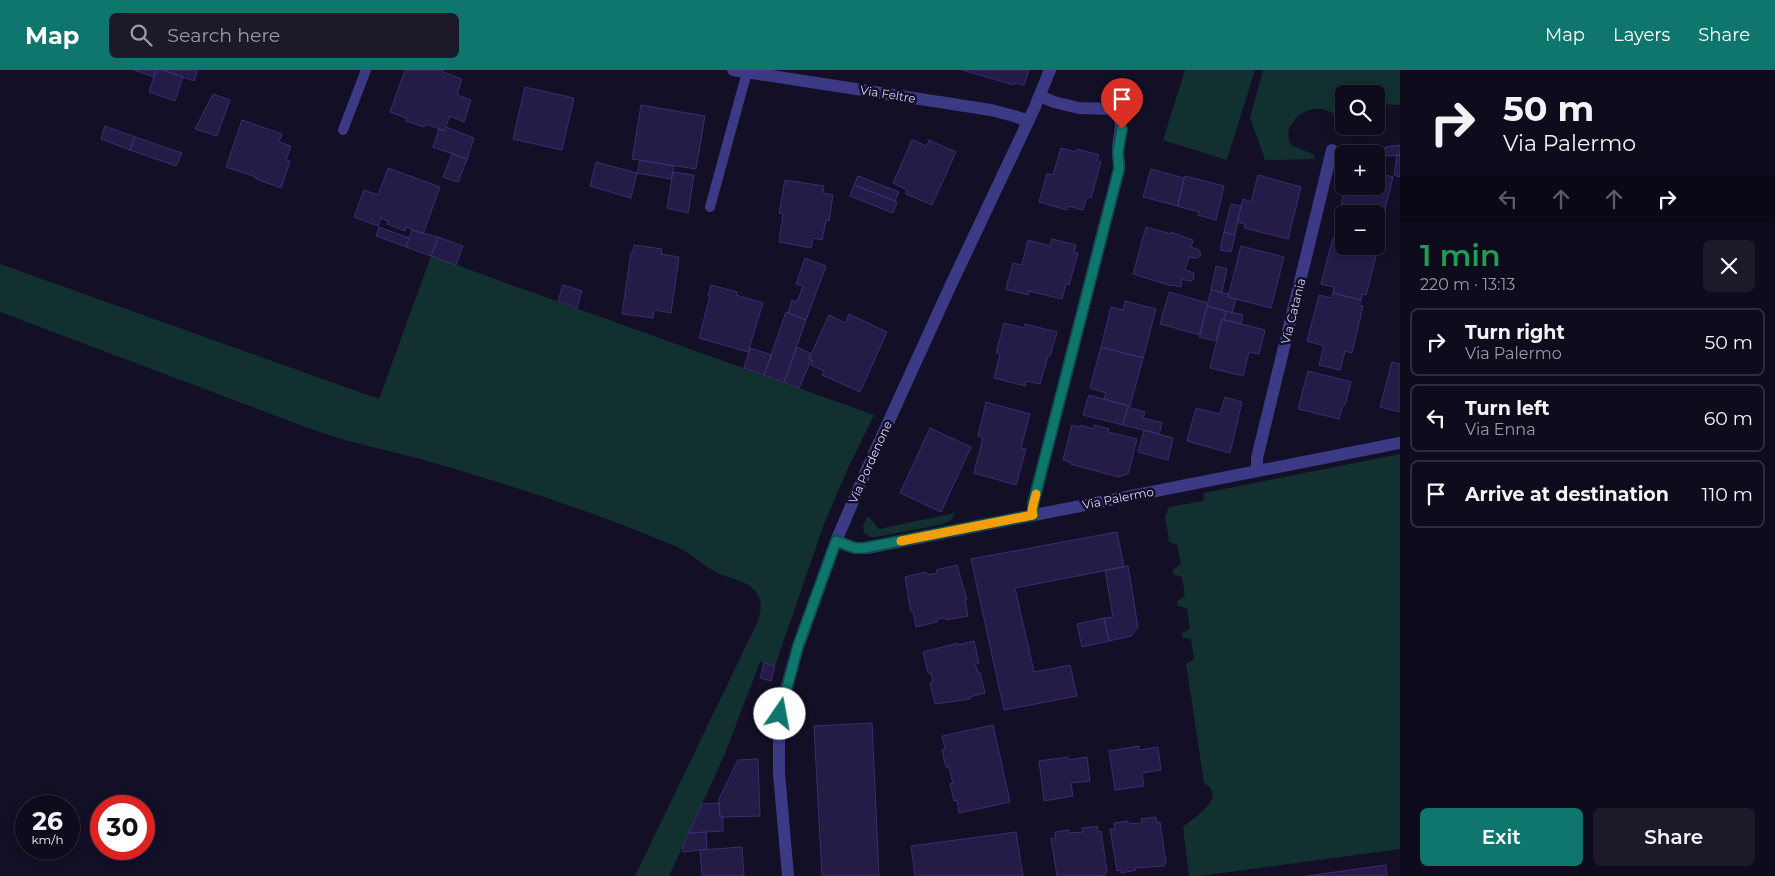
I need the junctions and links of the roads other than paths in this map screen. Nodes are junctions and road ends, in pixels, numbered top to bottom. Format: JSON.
{"nodes":[{"id":1,"x":366,"y":70,"type":"edge"},
{"id":2,"x":734,"y":70,"type":"edge"},
{"id":3,"x":1050,"y":70,"type":"edge"},
{"id":4,"x":747,"y":72,"type":"junction"},
{"id":5,"x":1040,"y":96,"type":"junction"},
{"id":6,"x":1028,"y":121,"type":"junction"},
{"id":7,"x":344,"y":130,"type":"dead end"},
{"id":8,"x":1332,"y":150,"type":"dead end"},
{"id":9,"x":710,"y":207,"type":"dead end"},
{"id":10,"x":1400,"y":443,"type":"edge"},
{"id":11,"x":1257,"y":471,"type":"junction"},
{"id":12,"x":1033,"y":515,"type":"junction"},
{"id":13,"x":836,"y":541,"type":"junction"},
{"id":14,"x":788,"y":876,"type":"edge"}],
"edges":[{"from":1,"to":7,"type":"lane"},
{"from":2,"to":4,"type":"street","name":"Via Feltre"},
{"from":3,"to":5,"type":"street","name":"Via Pordenone"},
{"from":4,"to":6,"type":"street","name":"Via Feltre"},
{"from":4,"to":9,"type":"lane"},
{"from":5,"to":6,"type":"street","name":"Via Pordenone"},
{"from":5,"to":12,"type":"street"},
{"from":6,"to":13,"type":"street","name":"Via Pordenone"},
{"from":8,"to":11,"type":"street","name":"Via Catania"},
{"from":10,"to":11,"type":"street","name":"Via Palermo"},
{"from":11,"to":12,"type":"street","name":"Via Palermo"},
{"from":12,"to":13,"type":"street","name":"Via Palermo"},
{"from":13,"to":14,"type":"street","name":"Via Pordenone"}]}
